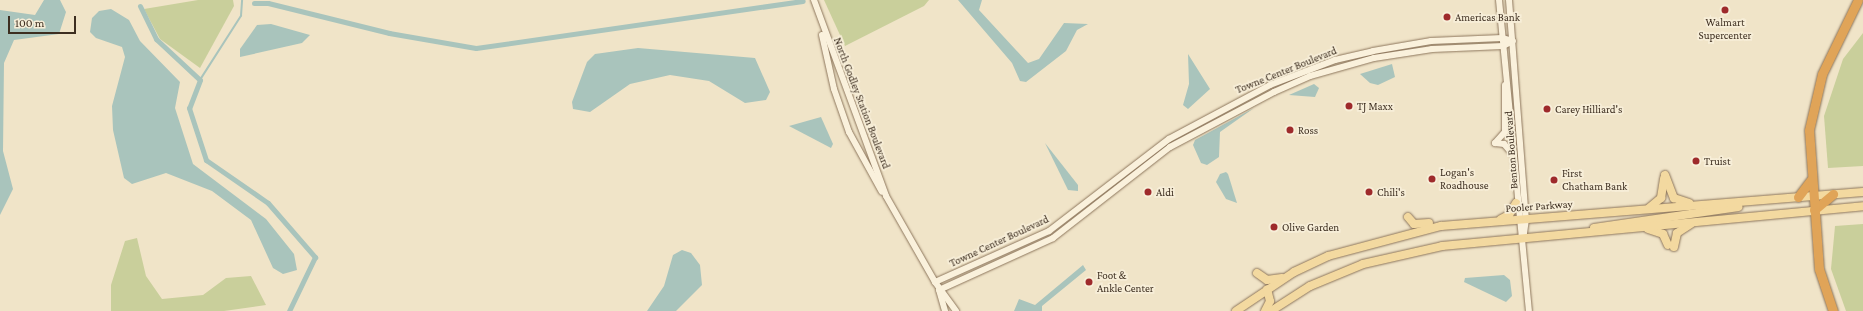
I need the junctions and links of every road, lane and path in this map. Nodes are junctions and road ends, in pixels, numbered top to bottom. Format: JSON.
{"nodes":[{"id":1,"x":814,"y":0,"type":"edge"},
{"id":2,"x":1499,"y":0,"type":"edge"},
{"id":3,"x":1509,"y":0,"type":"edge"},
{"id":4,"x":1858,"y":0,"type":"edge"},
{"id":5,"x":818,"y":16,"type":"junction"},
{"id":6,"x":1502,"y":38,"type":"junction"},
{"id":7,"x":1457,"y":39,"type":"junction"},
{"id":8,"x":1477,"y":39,"type":"junction"},
{"id":9,"x":1513,"y":41,"type":"junction"},
{"id":10,"x":1503,"y":46,"type":"junction"},
{"id":11,"x":1457,"y":47,"type":"junction"},
{"id":12,"x":1477,"y":47,"type":"junction"},
{"id":13,"x":1506,"y":82,"type":"junction"},
{"id":14,"x":1512,"y":153,"type":"junction"},
{"id":15,"x":1811,"y":180,"type":"junction"},
{"id":16,"x":1863,"y":192,"type":"edge"},
{"id":17,"x":1833,"y":194,"type":"junction"},
{"id":18,"x":886,"y":196,"type":"junction"},
{"id":19,"x":1813,"y":196,"type":"junction"},
{"id":20,"x":1798,"y":197,"type":"junction"},
{"id":21,"x":1770,"y":199,"type":"junction"},
{"id":22,"x":1516,"y":203,"type":"junction"},
{"id":23,"x":1707,"y":205,"type":"junction"},
{"id":24,"x":1863,"y":206,"type":"edge"},
{"id":25,"x":1645,"y":210,"type":"junction"},
{"id":26,"x":1814,"y":210,"type":"junction"},
{"id":27,"x":1522,"y":219,"type":"junction"},
{"id":28,"x":1496,"y":220,"type":"junction"},
{"id":29,"x":1480,"y":222,"type":"junction"},
{"id":30,"x":1696,"y":222,"type":"junction"},
{"id":31,"x":1638,"y":227,"type":"junction"},
{"id":32,"x":1579,"y":233,"type":"junction"},
{"id":33,"x":1395,"y":236,"type":"junction"},
{"id":34,"x":1523,"y":238,"type":"junction"},
{"id":35,"x":1257,"y":273,"type":"dead end"},
{"id":36,"x":1286,"y":277,"type":"junction"},
{"id":37,"x":934,"y":282,"type":"junction"},
{"id":38,"x":1267,"y":289,"type":"junction"},
{"id":39,"x":940,"y":290,"type":"junction"},
{"id":40,"x":944,"y":311,"type":"edge"},
{"id":41,"x":956,"y":311,"type":"edge"},
{"id":42,"x":1236,"y":311,"type":"edge"},
{"id":43,"x":1265,"y":311,"type":"edge"},
{"id":44,"x":1271,"y":311,"type":"edge"},
{"id":45,"x":1529,"y":311,"type":"edge"},
{"id":46,"x":1833,"y":311,"type":"edge"}],
"edges":[{"from":1,"to":5,"type":"street","name":"North Godley Station Boulevard"},
{"from":2,"to":6,"type":"street","name":"Benton Boulevard"},
{"from":3,"to":9,"type":"street","name":"Benton Boulevard"},
{"from":4,"to":15,"type":"highway"},
{"from":5,"to":18,"type":"street","name":"North Godley Station Boulevard"},
{"from":5,"to":18,"type":"street","name":"North Godley Station Boulevard"},
{"from":6,"to":8,"type":"street","name":"Towne Center Boulevard"},
{"from":6,"to":9,"type":"street","name":"Towne Center Boulevard"},
{"from":6,"to":10,"type":"street","name":"Benton Boulevard"},
{"from":7,"to":8,"type":"street","name":"Towne Center Boulevard"},
{"from":7,"to":11,"type":"street"},
{"from":7,"to":37,"type":"street","name":"Towne Center Boulevard"},
{"from":8,"to":12,"type":"street"},
{"from":9,"to":10,"type":"street","name":"Towne Center Boulevard"},
{"from":9,"to":27,"type":"street","name":"Benton Boulevard"},
{"from":10,"to":12,"type":"street","name":"Towne Center Boulevard"},
{"from":10,"to":13,"type":"street","name":"Benton Boulevard"},
{"from":11,"to":12,"type":"street","name":"Towne Center Boulevard"},
{"from":11,"to":39,"type":"street","name":"Towne Center Boulevard"},
{"from":13,"to":14,"type":"street","name":"Benton Boulevard"},
{"from":13,"to":14,"type":"street","name":"Benton Boulevard"},
{"from":14,"to":22,"type":"street","name":"Benton Boulevard"},
{"from":15,"to":19,"type":"highway"},
{"from":15,"to":20,"type":"highway"},
{"from":16,"to":17,"type":"main road","name":"Pooler Parkway"},
{"from":17,"to":19,"type":"main road","name":"Pooler Parkway"},
{"from":17,"to":26,"type":"highway"},
{"from":18,"to":37,"type":"street","name":"North Godley Station Boulevard"},
{"from":19,"to":20,"type":"main road","name":"Pooler Parkway"},
{"from":19,"to":26,"type":"highway"},
{"from":20,"to":21,"type":"main road","name":"Pooler Parkway"},
{"from":21,"to":23,"type":"main road","name":"Pooler Parkway"},
{"from":21,"to":32,"type":"main road"},
{"from":22,"to":27,"type":"street","name":"Benton Boulevard"},
{"from":22,"to":28,"type":"main road"},
{"from":23,"to":25,"type":"main road","name":"Pooler Parkway"},
{"from":23,"to":25,"type":"main road"},
{"from":24,"to":26,"type":"main road"},
{"from":25,"to":27,"type":"main road","name":"Pooler Parkway"},
{"from":26,"to":30,"type":"main road"},
{"from":26,"to":46,"type":"highway"},
{"from":27,"to":28,"type":"main road","name":"Pooler Parkway"},
{"from":27,"to":34,"type":"street","name":"Benton Boulevard"},
{"from":28,"to":29,"type":"main road","name":"Pooler Parkway"},
{"from":29,"to":33,"type":"main road","name":"Pooler Parkway"},
{"from":29,"to":33,"type":"main road"},
{"from":30,"to":31,"type":"main road"},
{"from":30,"to":31,"type":"main road"},
{"from":31,"to":32,"type":"main road"},
{"from":32,"to":34,"type":"main road"},
{"from":33,"to":36,"type":"main road","name":"Pooler Parkway"},
{"from":34,"to":44,"type":"main road"},
{"from":34,"to":45,"type":"street","name":"Benton Boulevard"},
{"from":35,"to":36,"type":"main road"},
{"from":36,"to":38,"type":"main road","name":"Pooler Parkway"},
{"from":37,"to":39,"type":"street","name":"North Godley Station Boulevard"},
{"from":38,"to":42,"type":"main road","name":"Pooler Parkway"},
{"from":38,"to":43,"type":"main road"},
{"from":39,"to":40,"type":"street","name":"North Godley Station Boulevard"},
{"from":39,"to":41,"type":"street","name":"North Godley Station Boulevard"}]}
